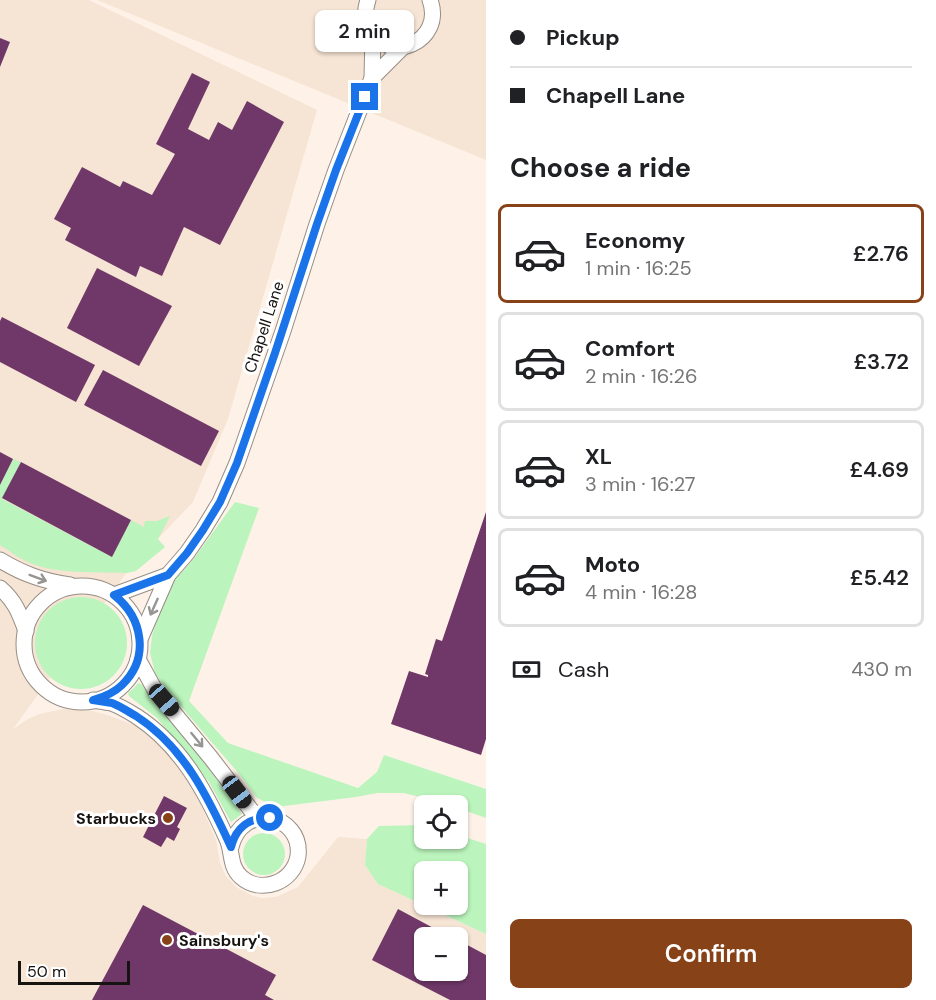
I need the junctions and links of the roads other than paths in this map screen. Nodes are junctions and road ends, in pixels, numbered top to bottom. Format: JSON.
{"nodes":[{"id":1,"x":368,"y":0,"type":"edge"},
{"id":2,"x":430,"y":0,"type":"edge"},
{"id":3,"x":373,"y":35,"type":"junction"},
{"id":4,"x":403,"y":47,"type":"junction"},
{"id":5,"x":372,"y":78,"type":"junction"},
{"id":6,"x":0,"y":560,"type":"edge"},
{"id":7,"x":168,"y":575,"type":"junction"},
{"id":8,"x":79,"y":586,"type":"junction"},
{"id":9,"x":0,"y":588,"type":"edge"},
{"id":10,"x":114,"y":595,"type":"junction"},
{"id":11,"x":26,"y":631,"type":"junction"},
{"id":12,"x":140,"y":639,"type":"junction"},
{"id":13,"x":138,"y":659,"type":"junction"},
{"id":14,"x":93,"y":700,"type":"junction"},
{"id":15,"x":260,"y":818,"type":"junction"},
{"id":16,"x":231,"y":847,"type":"junction"}],
"edges":[{"from":1,"to":3,"type":"street","name":"Chapell Lane"},
{"from":2,"to":4,"type":"street","name":"Chapell Lane"},
{"from":3,"to":4,"type":"street"},
{"from":3,"to":5,"type":"street","name":"Chapell Lane"},
{"from":4,"to":5,"type":"street","name":"Chapell Lane"},
{"from":5,"to":7,"type":"street","name":"Chapell Lane"},
{"from":6,"to":8,"type":"street","one_way":true},
{"from":7,"to":10,"type":"street","name":"Chapell Lane"},
{"from":7,"to":12,"type":"street","name":"Chapell Lane","one_way":true},
{"from":8,"to":10,"type":"street"},
{"from":8,"to":11,"type":"street"},
{"from":9,"to":11,"type":"street"},
{"from":10,"to":12,"type":"street"},
{"from":11,"to":14,"type":"street"},
{"from":12,"to":13,"type":"street"},
{"from":13,"to":14,"type":"street"},
{"from":13,"to":15,"type":"street","one_way":true},
{"from":14,"to":16,"type":"street"},
{"from":15,"to":16,"type":"street"},
{"from":15,"to":16,"type":"street"}]}
